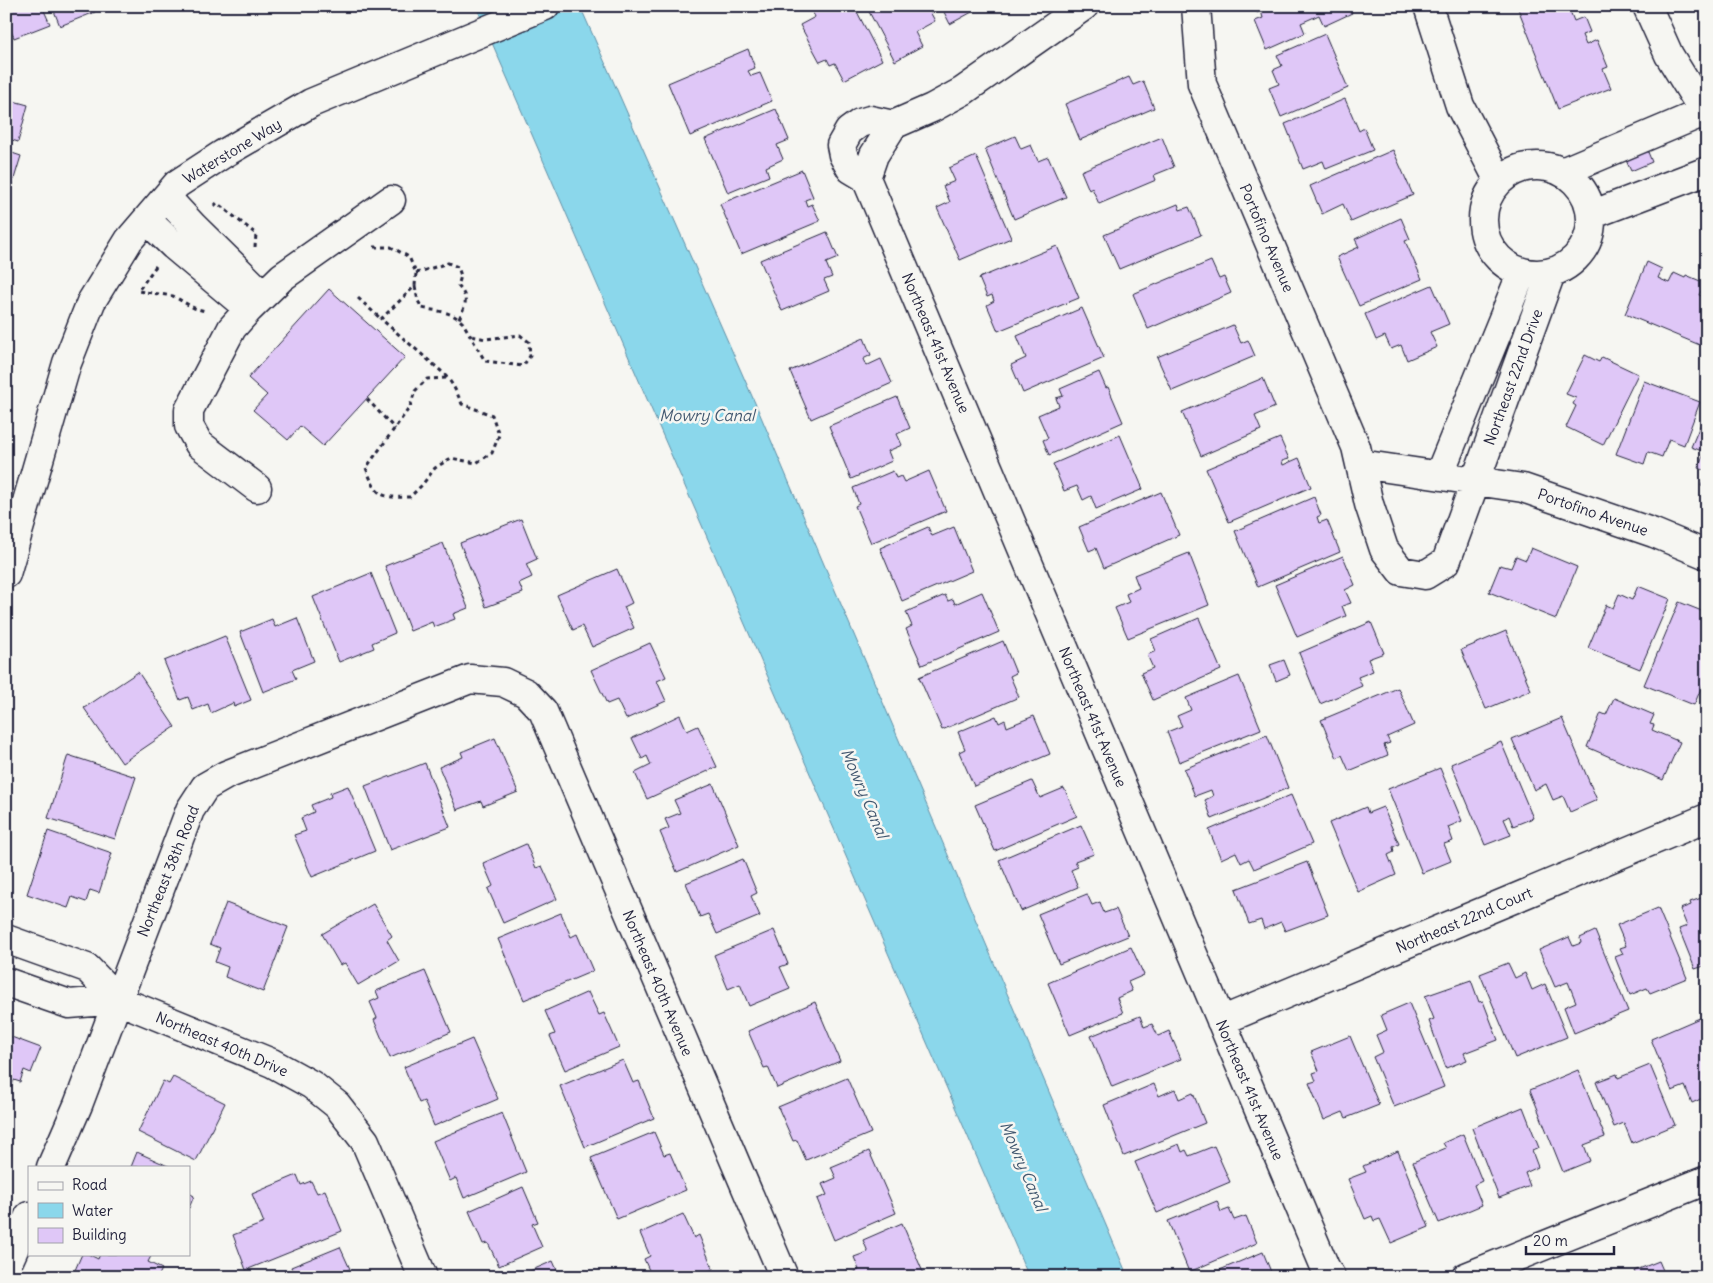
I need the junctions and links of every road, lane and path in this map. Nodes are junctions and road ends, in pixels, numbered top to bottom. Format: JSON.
{"nodes":[{"id":1,"x":544,"y":6,"type":"edge"},
{"id":2,"x":1084,"y":6,"type":"edge"},
{"id":3,"x":1196,"y":6,"type":"edge"},
{"id":4,"x":1428,"y":6,"type":"edge"},
{"id":5,"x":1647,"y":6,"type":"edge"},
{"id":6,"x":1705,"y":114,"type":"edge"},
{"id":7,"x":1707,"y":171,"type":"edge"},
{"id":8,"x":1562,"y":172,"type":"junction"},
{"id":9,"x":1499,"y":181,"type":"junction"},
{"id":10,"x":166,"y":197,"type":"junction"},
{"id":11,"x":391,"y":200,"type":"dead end"},
{"id":12,"x":1591,"y":216,"type":"junction"},
{"id":13,"x":147,"y":220,"type":"junction"},
{"id":14,"x":368,"y":248,"type":"dead end"},
{"id":15,"x":1522,"y":272,"type":"junction"},
{"id":16,"x":416,"y":273,"type":"junction"},
{"id":17,"x":1550,"y":273,"type":"junction"},
{"id":18,"x":415,"y":286,"type":"junction"},
{"id":19,"x":358,"y":298,"type":"dead end"},
{"id":20,"x":256,"y":302,"type":"junction"},
{"id":21,"x":381,"y":319,"type":"junction"},
{"id":22,"x":460,"y":319,"type":"junction"},
{"id":23,"x":471,"y":336,"type":"junction"},
{"id":24,"x":447,"y":378,"type":"junction"},
{"id":25,"x":367,"y":399,"type":"dead end"},
{"id":26,"x":394,"y":429,"type":"junction"},
{"id":27,"x":1360,"y":464,"type":"junction"},
{"id":28,"x":1439,"y":476,"type":"junction"},
{"id":29,"x":1476,"y":480,"type":"junction"},
{"id":30,"x":257,"y":488,"type":"dead end"},
{"id":31,"x":1707,"y":555,"type":"edge"},
{"id":32,"x":6,"y":574,"type":"edge"},
{"id":33,"x":526,"y":693,"type":"joint"},
{"id":34,"x":1707,"y":818,"type":"edge"},
{"id":35,"x":6,"y":939,"type":"edge"},
{"id":36,"x":6,"y":982,"type":"edge"},
{"id":37,"x":118,"y":1000,"type":"junction"},
{"id":38,"x":1221,"y":1021,"type":"junction"},
{"id":39,"x":50,"y":1166,"type":"edge"},
{"id":40,"x":1707,"y":1180,"type":"edge"},
{"id":41,"x":28,"y":1218,"type":"edge"},
{"id":42,"x":6,"y":1267,"type":"edge"},
{"id":43,"x":423,"y":1277,"type":"edge"},
{"id":44,"x":784,"y":1277,"type":"edge"},
{"id":45,"x":1331,"y":1277,"type":"edge"},
{"id":46,"x":1466,"y":1277,"type":"edge"}],
"edges":[{"from":1,"to":10,"type":"street","name":"Waterstone Way"},
{"from":2,"to":38,"type":"street","name":"Northeast 41st Avenue"},
{"from":3,"to":27,"type":"street","name":"Portofino Avenue"},
{"from":4,"to":9,"type":"street"},
{"from":5,"to":6,"type":"street"},
{"from":6,"to":8,"type":"street"},
{"from":7,"to":12,"type":"street"},
{"from":8,"to":9,"type":"street"},
{"from":8,"to":12,"type":"street"},
{"from":9,"to":15,"type":"street"},
{"from":10,"to":13,"type":"street","name":"Waterstone Way"},
{"from":10,"to":20,"type":"street"},
{"from":11,"to":20,"type":"street"},
{"from":12,"to":17,"type":"street"},
{"from":13,"to":20,"type":"street"},
{"from":13,"to":32,"type":"street","name":"Waterstone Way"},
{"from":14,"to":16,"type":"path"},
{"from":15,"to":17,"type":"street"},
{"from":15,"to":28,"type":"street","name":"Northeast 22nd Drive"},
{"from":16,"to":18,"type":"path"},
{"from":16,"to":22,"type":"path"},
{"from":17,"to":29,"type":"street","name":"Northeast 22nd Drive"},
{"from":18,"to":21,"type":"path"},
{"from":18,"to":22,"type":"path"},
{"from":19,"to":21,"type":"path"},
{"from":20,"to":30,"type":"street"},
{"from":21,"to":24,"type":"path"},
{"from":22,"to":23,"type":"path"},
{"from":23,"to":23,"type":"path"},
{"from":24,"to":26,"type":"path"},
{"from":24,"to":26,"type":"path"},
{"from":25,"to":26,"type":"path"},
{"from":27,"to":28,"type":"street","name":"Portofino Avenue"},
{"from":27,"to":29,"type":"street","name":"Portofino Avenue"},
{"from":28,"to":29,"type":"street","name":"Portofino Avenue"},
{"from":29,"to":31,"type":"street","name":"Portofino Avenue"},
{"from":33,"to":37,"type":"street","name":"Northeast 38th Road"},
{"from":33,"to":44,"type":"street","name":"Northeast 40th Avenue"},
{"from":34,"to":38,"type":"street","name":"Northeast 22nd Court"},
{"from":35,"to":37,"type":"street"},
{"from":36,"to":37,"type":"street"},
{"from":37,"to":39,"type":"street","name":"Northeast 38th Road"},
{"from":37,"to":43,"type":"street","name":"Northeast 40th Drive"},
{"from":38,"to":45,"type":"street","name":"Northeast 41st Avenue"},
{"from":40,"to":46,"type":"street"},
{"from":41,"to":42,"type":"street"}]}
